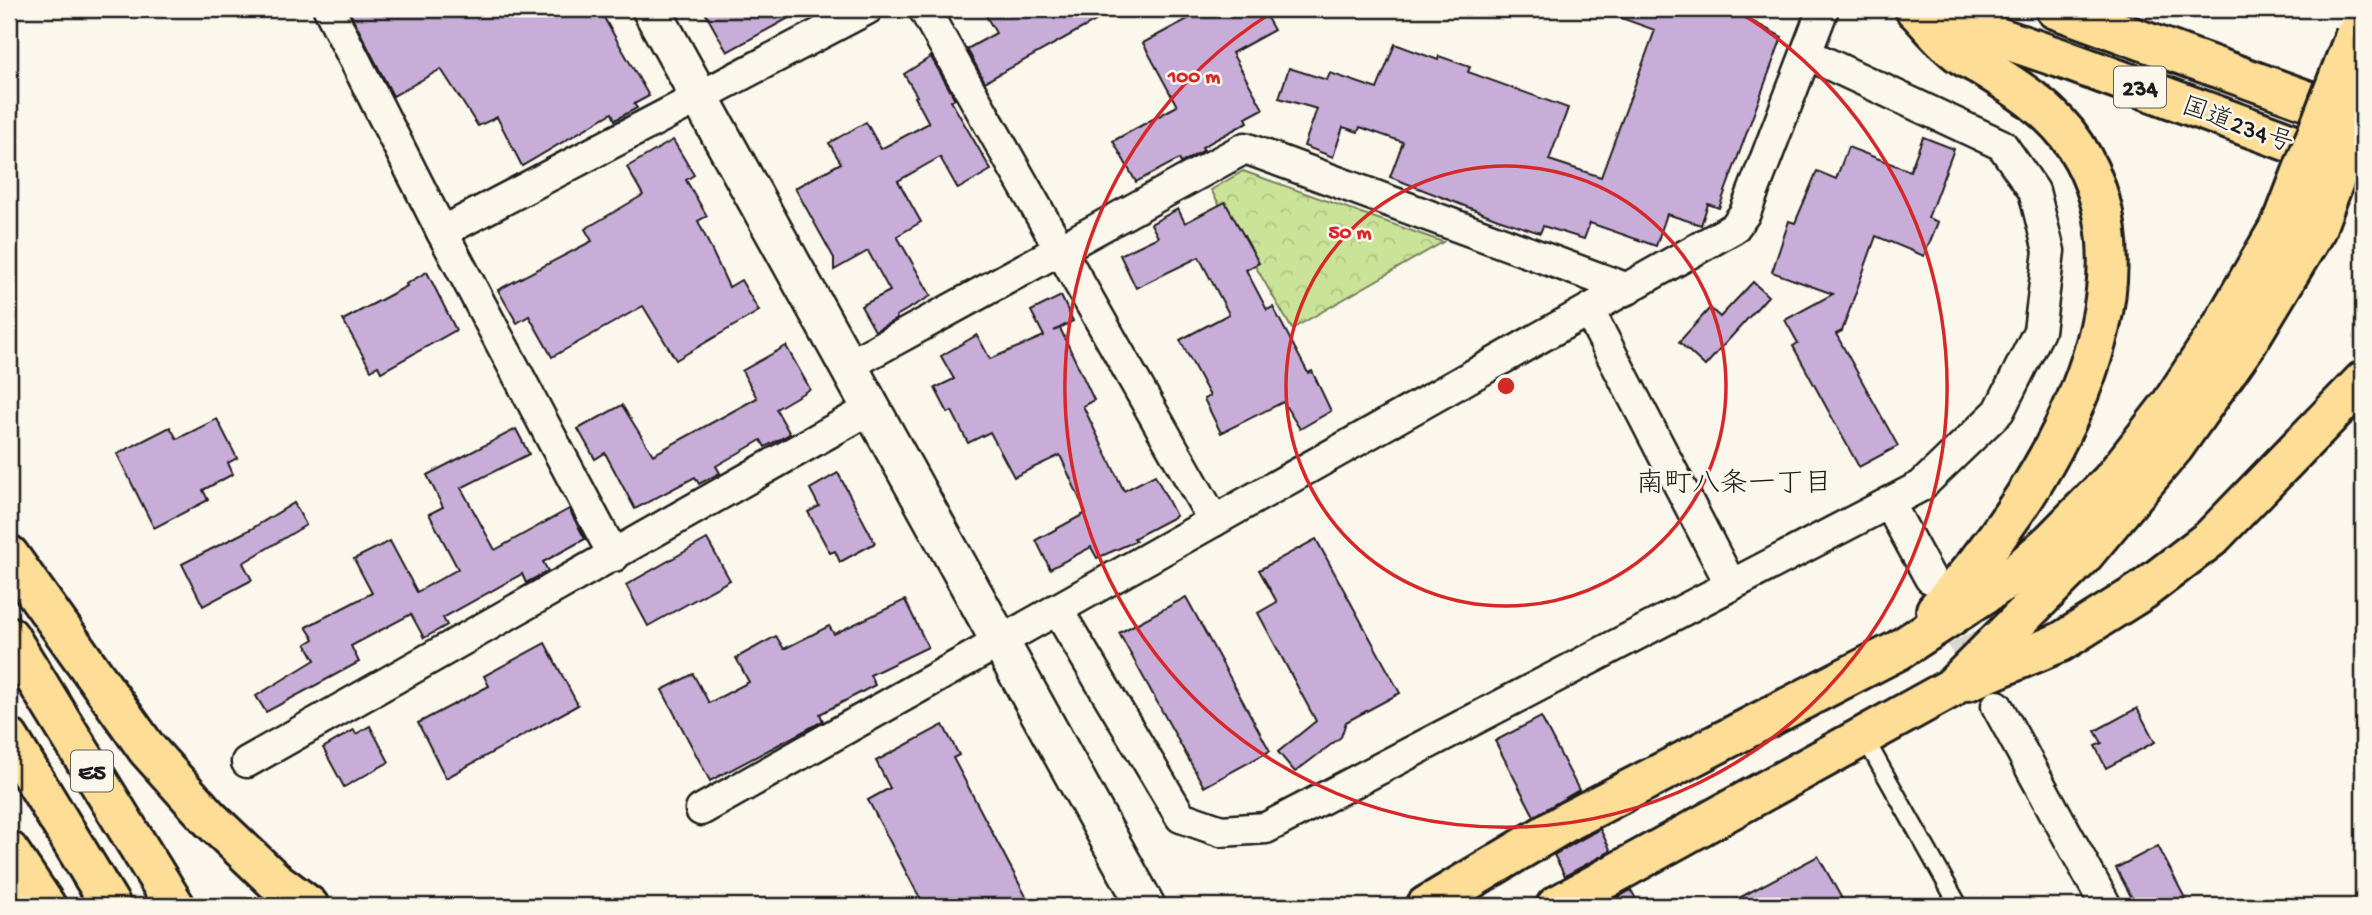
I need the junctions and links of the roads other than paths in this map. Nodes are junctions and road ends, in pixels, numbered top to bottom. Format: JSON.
{"nodes":[{"id":1,"x":329,"y":9,"type":"edge"},
{"id":2,"x":652,"y":9,"type":"edge"},
{"id":3,"x":867,"y":9,"type":"edge"},
{"id":4,"x":924,"y":9,"type":"edge"},
{"id":5,"x":1823,"y":9,"type":"edge"},
{"id":6,"x":1914,"y":9,"type":"edge"},
{"id":7,"x":2070,"y":11,"type":"edge"},
{"id":8,"x":2359,"y":24,"type":"edge"},
{"id":9,"x":1807,"y":54,"type":"junction"},
{"id":10,"x":2060,"y":58,"type":"junction"},
{"id":11,"x":700,"y":98,"type":"junction"},
{"id":12,"x":2358,"y":113,"type":"edge"},
{"id":13,"x":2363,"y":169,"type":"edge"},
{"id":14,"x":2300,"y":224,"type":"junction"},
{"id":15,"x":442,"y":232,"type":"junction"},
{"id":16,"x":1060,"y":252,"type":"junction"},
{"id":17,"x":1629,"y":289,"type":"junction"},
{"id":18,"x":1589,"y":311,"type":"junction"},
{"id":19,"x":849,"y":365,"type":"junction"},
{"id":20,"x":2363,"y":381,"type":"edge"},
{"id":21,"x":872,"y":408,"type":"junction"},
{"id":22,"x":1889,"y":503,"type":"junction"},
{"id":23,"x":1214,"y":520,"type":"junction"},
{"id":24,"x":9,"y":555,"type":"edge"},
{"id":25,"x":614,"y":556,"type":"junction"},
{"id":26,"x":1930,"y":578,"type":"tunnel mouth"},
{"id":27,"x":1731,"y":585,"type":"junction"},
{"id":28,"x":1056,"y":609,"type":"junction"},
{"id":29,"x":9,"y":636,"type":"edge"},
{"id":30,"x":1000,"y":642,"type":"junction"},
{"id":31,"x":1899,"y":650,"type":"junction"},
{"id":32,"x":1951,"y":688,"type":"junction"},
{"id":33,"x":1997,"y":706,"type":"tunnel mouth"},
{"id":34,"x":1864,"y":737,"type":"junction"},
{"id":35,"x":9,"y":738,"type":"edge"},
{"id":36,"x":247,"y":762,"type":"dead end"},
{"id":37,"x":701,"y":810,"type":"dead end"},
{"id":38,"x":9,"y":851,"type":"edge"},
{"id":39,"x":46,"y":906,"type":"edge"},
{"id":40,"x":111,"y":906,"type":"edge"},
{"id":41,"x":175,"y":906,"type":"edge"},
{"id":42,"x":309,"y":906,"type":"edge"},
{"id":43,"x":1146,"y":906,"type":"edge"},
{"id":44,"x":1426,"y":906,"type":"edge"},
{"id":45,"x":1556,"y":906,"type":"edge"},
{"id":46,"x":1959,"y":906,"type":"edge"},
{"id":47,"x":2106,"y":906,"type":"edge"}],
"edges":[{"from":1,"to":15,"type":"street"},
{"from":2,"to":11,"type":"street"},
{"from":3,"to":11,"type":"street"},
{"from":4,"to":16,"type":"street"},
{"from":5,"to":9,"type":"street"},
{"from":6,"to":10,"type":"highway","name":"国道234号","number":"234"},
{"from":6,"to":31,"type":"highway"},
{"from":7,"to":10,"type":"street"},
{"from":7,"to":12,"type":"highway","name":"国道234号","number":"234"},
{"from":8,"to":14,"type":"highway","bridge":true},
{"from":9,"to":17,"type":"street"},
{"from":9,"to":22,"type":"street"},
{"from":10,"to":13,"type":"highway","name":"国道234号","number":"234"},
{"from":11,"to":15,"type":"street"},
{"from":11,"to":19,"type":"street"},
{"from":12,"to":14,"type":"highway","bridge":true},
{"from":14,"to":31,"type":"highway"},
{"from":14,"to":32,"type":"highway"},
{"from":15,"to":25,"type":"street"},
{"from":16,"to":17,"type":"street"},
{"from":16,"to":19,"type":"street"},
{"from":16,"to":23,"type":"street"},
{"from":17,"to":18,"type":"street"},
{"from":18,"to":23,"type":"street"},
{"from":18,"to":27,"type":"street"},
{"from":19,"to":21,"type":"street"},
{"from":20,"to":32,"type":"highway"},
{"from":21,"to":25,"type":"street"},
{"from":21,"to":30,"type":"street"},
{"from":22,"to":26,"type":"street"},
{"from":22,"to":27,"type":"street"},
{"from":23,"to":28,"type":"street"},
{"from":24,"to":42,"type":"highway"},
{"from":25,"to":36,"type":"street"},
{"from":27,"to":28,"type":"street"},
{"from":28,"to":30,"type":"street"},
{"from":29,"to":41,"type":"highway","number":"E5"},
{"from":30,"to":37,"type":"street"},
{"from":30,"to":43,"type":"street"},
{"from":31,"to":44,"type":"highway"},
{"from":32,"to":34,"type":"highway"},
{"from":33,"to":47,"type":"street"},
{"from":34,"to":45,"type":"highway"},
{"from":34,"to":46,"type":"lane"},
{"from":35,"to":40,"type":"highway","number":"E5"},
{"from":38,"to":39,"type":"highway"}]}
